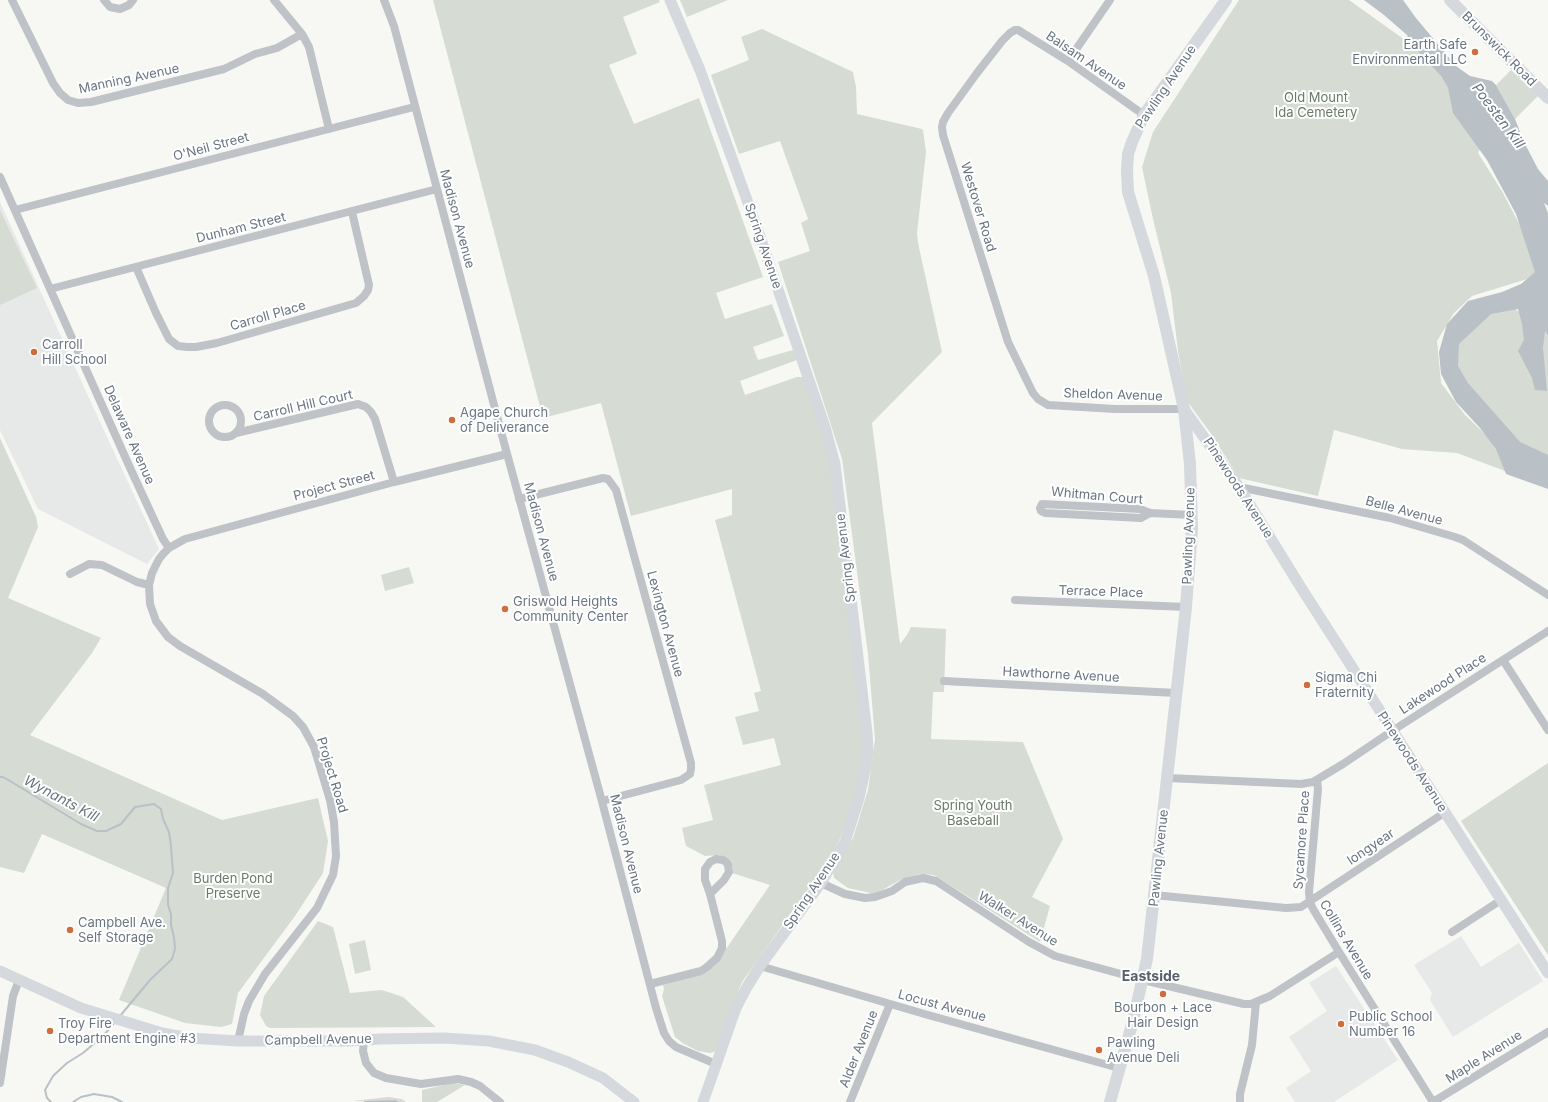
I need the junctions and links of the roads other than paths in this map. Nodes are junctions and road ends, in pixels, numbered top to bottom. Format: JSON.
{"nodes":[{"id":1,"x":12,"y":0,"type":"edge"},
{"id":2,"x":104,"y":0,"type":"edge"},
{"id":3,"x":133,"y":0,"type":"edge"},
{"id":4,"x":274,"y":0,"type":"edge"},
{"id":5,"x":384,"y":0,"type":"edge"},
{"id":6,"x":670,"y":0,"type":"edge"},
{"id":7,"x":1110,"y":0,"type":"edge"},
{"id":8,"x":1226,"y":0,"type":"edge"},
{"id":9,"x":1450,"y":0,"type":"edge"},
{"id":10,"x":1012,"y":31,"type":"joint"},
{"id":11,"x":302,"y":34,"type":"junction"},
{"id":12,"x":1068,"y":61,"type":"junction"},
{"id":13,"x":1548,"y":98,"type":"edge"},
{"id":14,"x":414,"y":107,"type":"junction"},
{"id":15,"x":1144,"y":115,"type":"junction"},
{"id":16,"x":329,"y":129,"type":"junction"},
{"id":17,"x":0,"y":177,"type":"edge"},
{"id":18,"x":437,"y":189,"type":"junction"},
{"id":19,"x":15,"y":210,"type":"junction"},
{"id":20,"x":352,"y":212,"type":"junction"},
{"id":21,"x":136,"y":267,"type":"junction"},
{"id":22,"x":50,"y":289,"type":"junction"},
{"id":23,"x":1042,"y":402,"type":"joint"},
{"id":24,"x":1184,"y":409,"type":"junction"},
{"id":25,"x":236,"y":433,"type":"junction"},
{"id":26,"x":507,"y":454,"type":"junction"},
{"id":27,"x":394,"y":482,"type":"junction"},
{"id":28,"x":1239,"y":487,"type":"junction"},
{"id":29,"x":519,"y":499,"type":"junction"},
{"id":30,"x":1150,"y":513,"type":"junction"},
{"id":31,"x":1192,"y":515,"type":"junction"},
{"id":32,"x":169,"y":548,"type":"junction"},
{"id":33,"x":70,"y":574,"type":"dead end"},
{"id":34,"x":150,"y":585,"type":"junction"},
{"id":35,"x":1548,"y":595,"type":"edge"},
{"id":36,"x":1015,"y":600,"type":"dead end"},
{"id":37,"x":1186,"y":607,"type":"junction"},
{"id":38,"x":1548,"y":631,"type":"edge"},
{"id":39,"x":1503,"y":660,"type":"junction"},
{"id":40,"x":944,"y":681,"type":"dead end"},
{"id":41,"x":1176,"y":693,"type":"junction"},
{"id":42,"x":1548,"y":730,"type":"edge"},
{"id":43,"x":1392,"y":731,"type":"junction"},
{"id":44,"x":1168,"y":778,"type":"junction"},
{"id":45,"x":1317,"y":780,"type":"junction"},
{"id":46,"x":602,"y":801,"type":"junction"},
{"id":47,"x":1444,"y":813,"type":"junction"},
{"id":48,"x":821,"y":883,"type":"junction"},
{"id":49,"x":710,"y":894,"type":"dead end"},
{"id":50,"x":1154,"y":895,"type":"junction"},
{"id":51,"x":1501,"y":900,"type":"junction"},
{"id":52,"x":1310,"y":902,"type":"junction"},
{"id":53,"x":1452,"y":932,"type":"dead end"},
{"id":54,"x":1339,"y":952,"type":"junction"},
{"id":55,"x":760,"y":966,"type":"junction"},
{"id":56,"x":0,"y":971,"type":"edge"},
{"id":57,"x":1548,"y":973,"type":"edge"},
{"id":58,"x":19,"y":980,"type":"junction"},
{"id":59,"x":1143,"y":980,"type":"junction"},
{"id":60,"x":650,"y":984,"type":"junction"},
{"id":61,"x":1256,"y":1002,"type":"junction"},
{"id":62,"x":890,"y":1004,"type":"junction"},
{"id":63,"x":1548,"y":1032,"type":"edge"},
{"id":64,"x":364,"y":1040,"type":"junction"},
{"id":65,"x":238,"y":1041,"type":"junction"},
{"id":66,"x":716,"y":1064,"type":"junction"},
{"id":67,"x":1119,"y":1068,"type":"junction"},
{"id":68,"x":0,"y":1083,"type":"edge"},
{"id":69,"x":500,"y":1102,"type":"edge"},
{"id":70,"x":634,"y":1102,"type":"edge"},
{"id":71,"x":703,"y":1102,"type":"edge"},
{"id":72,"x":850,"y":1102,"type":"edge"},
{"id":73,"x":1110,"y":1102,"type":"edge"},
{"id":74,"x":1240,"y":1102,"type":"edge"},
{"id":75,"x":1433,"y":1102,"type":"edge"}],
"edges":[{"from":1,"to":11,"type":"street","name":"Manning Avenue"},
{"from":2,"to":3,"type":"street"},
{"from":4,"to":11,"type":"street"},
{"from":5,"to":14,"type":"street","name":"Madison Avenue"},
{"from":6,"to":48,"type":"street","name":"Spring Avenue"},
{"from":7,"to":12,"type":"street"},
{"from":8,"to":15,"type":"main road","name":"Pawling Avenue"},
{"from":9,"to":13,"type":"main road","name":"Brunswick Road"},
{"from":10,"to":12,"type":"street","name":"Balsam Avenue"},
{"from":10,"to":23,"type":"street","name":"Westover Road"},
{"from":11,"to":16,"type":"street"},
{"from":12,"to":15,"type":"street","name":"Balsam Avenue"},
{"from":14,"to":16,"type":"street","name":"O'Neil Street"},
{"from":14,"to":18,"type":"street","name":"Madison Avenue"},
{"from":15,"to":24,"type":"main road","name":"Pawling Avenue"},
{"from":16,"to":19,"type":"street","name":"O'Neil Street"},
{"from":17,"to":19,"type":"street","name":"Delaware Avenue"},
{"from":18,"to":20,"type":"street","name":"Dunham Street"},
{"from":18,"to":26,"type":"street","name":"Madison Avenue"},
{"from":19,"to":22,"type":"street","name":"Delaware Avenue"},
{"from":20,"to":21,"type":"street","name":"Dunham Street"},
{"from":20,"to":21,"type":"street","name":"Carroll Place"},
{"from":21,"to":22,"type":"street","name":"Dunham Street"},
{"from":22,"to":32,"type":"street","name":"Delaware Avenue"},
{"from":23,"to":24,"type":"street","name":"Sheldon Avenue"},
{"from":24,"to":28,"type":"street","name":"Pinewoods Avenue"},
{"from":24,"to":31,"type":"main road","name":"Pawling Avenue"},
{"from":25,"to":25,"type":"street","name":"Carroll Hill Court"},
{"from":25,"to":27,"type":"street","name":"Carroll Hill Court"},
{"from":26,"to":27,"type":"street","name":"Project Street"},
{"from":26,"to":29,"type":"street","name":"Madison Avenue"},
{"from":27,"to":32,"type":"street","name":"Project Street"},
{"from":28,"to":35,"type":"street","name":"Belle Avenue"},
{"from":28,"to":43,"type":"street","name":"Pinewoods Avenue"},
{"from":29,"to":46,"type":"street","name":"Madison Avenue"},
{"from":29,"to":46,"type":"street","name":"Lexington Avenue"},
{"from":30,"to":30,"type":"street","name":"Whitman Court"},
{"from":30,"to":31,"type":"street","name":"Whitman Court"},
{"from":31,"to":37,"type":"main road","name":"Pawling Avenue"},
{"from":32,"to":34,"type":"street","name":"Project Road"},
{"from":33,"to":34,"type":"street"},
{"from":34,"to":65,"type":"street","name":"Project Road"},
{"from":36,"to":37,"type":"street","name":"Terrace Place"},
{"from":37,"to":41,"type":"main road","name":"Pawling Avenue"},
{"from":38,"to":39,"type":"street","name":"Lakewood Place"},
{"from":39,"to":42,"type":"street"},
{"from":39,"to":43,"type":"street","name":"Lakewood Place"},
{"from":40,"to":41,"type":"street","name":"Hawthorne Avenue"},
{"from":41,"to":44,"type":"main road","name":"Pawling Avenue"},
{"from":43,"to":45,"type":"street","name":"Lakewood Place"},
{"from":43,"to":47,"type":"street","name":"Pinewoods Avenue"},
{"from":44,"to":45,"type":"street","name":"Lakewood Place"},
{"from":44,"to":50,"type":"main road","name":"Pawling Avenue"},
{"from":45,"to":52,"type":"street","name":"Sycamore Place"},
{"from":46,"to":60,"type":"street","name":"Madison Avenue"},
{"from":47,"to":51,"type":"street","name":"Pinewoods Avenue"},
{"from":47,"to":52,"type":"street","name":"longyear"},
{"from":48,"to":55,"type":"street","name":"Spring Avenue"},
{"from":48,"to":59,"type":"street","name":"Walker Avenue"},
{"from":49,"to":60,"type":"street"},
{"from":50,"to":52,"type":"street","name":"Collins Avenue"},
{"from":50,"to":59,"type":"main road","name":"Pawling Avenue"},
{"from":51,"to":53,"type":"street"},
{"from":51,"to":57,"type":"street","name":"Pinewoods Avenue"},
{"from":52,"to":54,"type":"street","name":"Collins Avenue"},
{"from":54,"to":61,"type":"street","name":"Walker Avenue"},
{"from":54,"to":75,"type":"street","name":"Collins Avenue"},
{"from":55,"to":62,"type":"street","name":"Locust Avenue"},
{"from":55,"to":66,"type":"street","name":"Spring Avenue"},
{"from":56,"to":58,"type":"street","name":"Campbell Avenue"},
{"from":58,"to":65,"type":"street","name":"Campbell Avenue"},
{"from":58,"to":68,"type":"street"},
{"from":59,"to":61,"type":"street","name":"Walker Avenue"},
{"from":59,"to":67,"type":"main road","name":"Pawling Avenue"},
{"from":60,"to":66,"type":"street","name":"Madison Avenue"},
{"from":61,"to":74,"type":"street"},
{"from":62,"to":67,"type":"street","name":"Locust Avenue"},
{"from":62,"to":72,"type":"street","name":"Alder Avenue"},
{"from":63,"to":75,"type":"street","name":"Maple Avenue"},
{"from":64,"to":65,"type":"street","name":"Campbell Avenue"},
{"from":64,"to":69,"type":"street"},
{"from":64,"to":70,"type":"street","name":"Campbell Avenue"},
{"from":66,"to":71,"type":"street","name":"Spring Avenue"},
{"from":67,"to":73,"type":"main road","name":"Pawling Avenue"}]}
